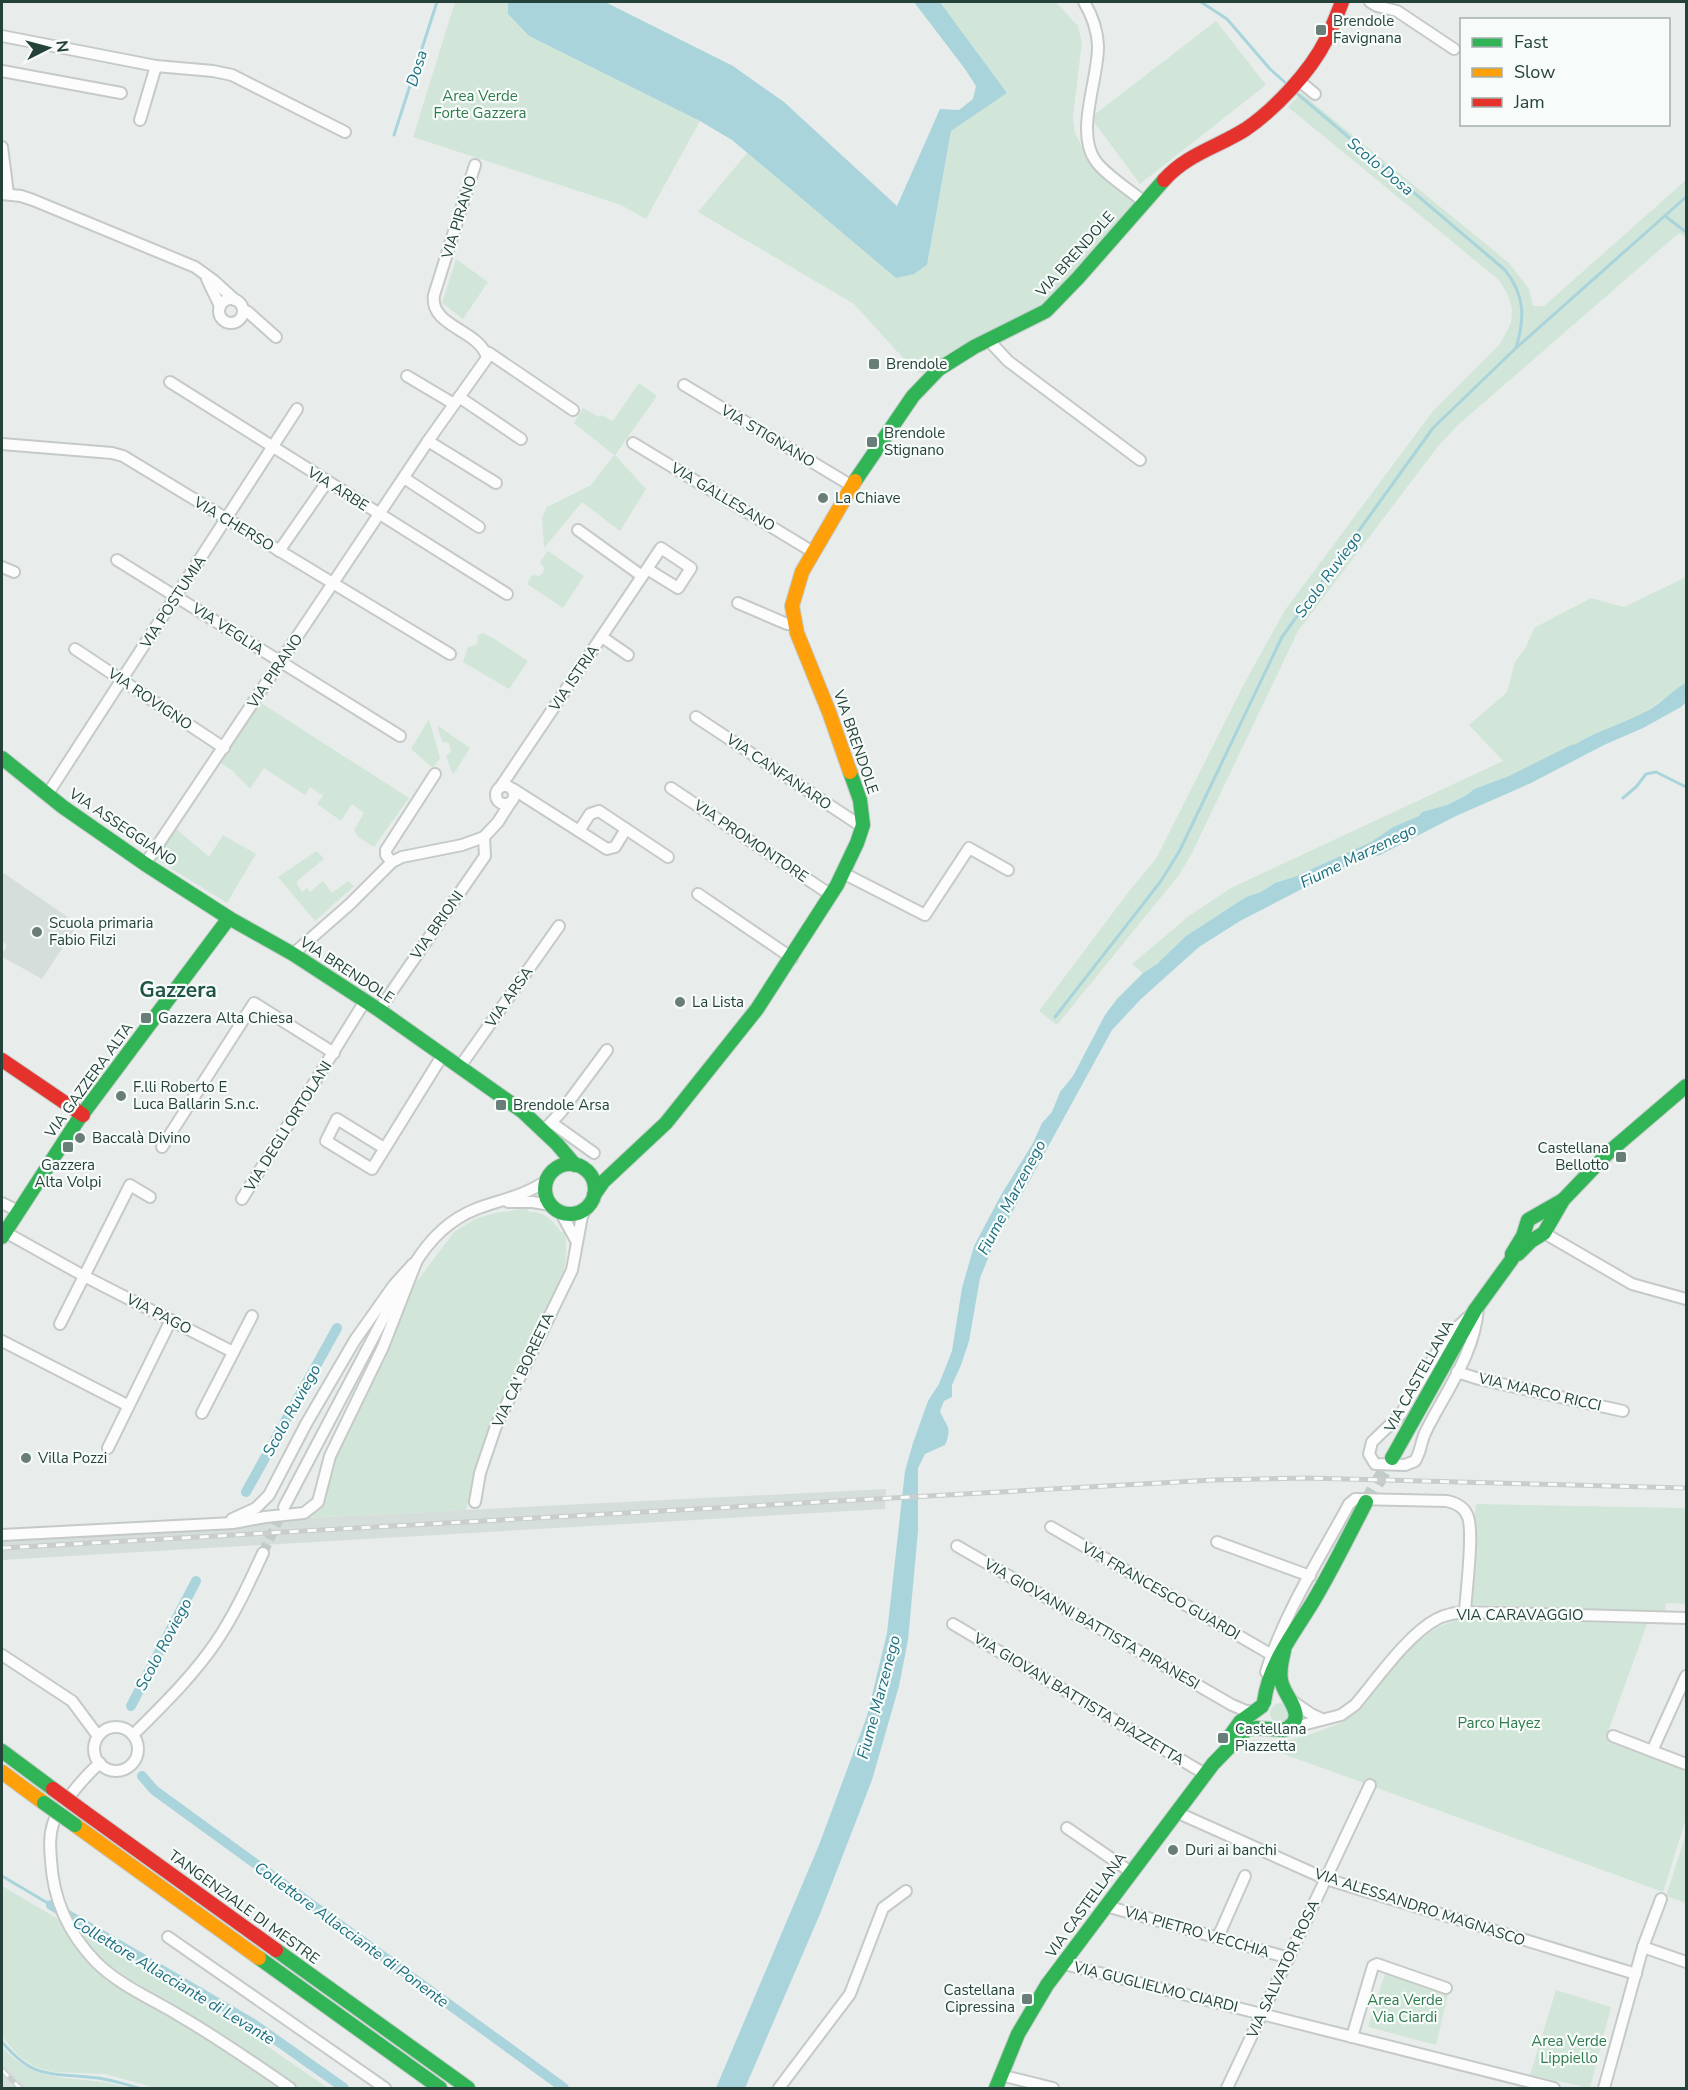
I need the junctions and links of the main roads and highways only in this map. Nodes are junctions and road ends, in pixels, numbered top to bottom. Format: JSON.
{"nodes":[{"id":1,"x":1342,"y":2,"type":"edge"},
{"id":2,"x":2,"y":758,"type":"edge"},
{"id":3,"x":229,"y":918,"type":"junction"},
{"id":4,"x":2,"y":1060,"type":"edge"},
{"id":5,"x":1686,"y":1086,"type":"edge"},
{"id":6,"x":83,"y":1115,"type":"junction"},
{"id":7,"x":547,"y":1129,"type":"junction"},
{"id":8,"x":627,"y":1160,"type":"junction"},
{"id":9,"x":580,"y":1167,"type":"junction"},
{"id":10,"x":550,"y":1176,"type":"junction"},
{"id":11,"x":594,"y":1195,"type":"junction"},
{"id":12,"x":1563,"y":1200,"type":"junction"},
{"id":13,"x":1530,"y":1221,"type":"junction"},
{"id":14,"x":1543,"y":1232,"type":"junction"},
{"id":15,"x":3,"y":1234,"type":"edge"},
{"id":16,"x":1512,"y":1258,"type":"junction"},
{"id":17,"x":1392,"y":1458,"type":"tunnel mouth"},
{"id":18,"x":1366,"y":1502,"type":"tunnel mouth"},
{"id":19,"x":1278,"y":1653,"type":"junction"},
{"id":20,"x":1290,"y":1699,"type":"junction"},
{"id":21,"x":1260,"y":1707,"type":"junction"},
{"id":22,"x":1278,"y":1730,"type":"junction"},
{"id":23,"x":2,"y":1751,"type":"edge"},
{"id":24,"x":1222,"y":1752,"type":"junction"},
{"id":25,"x":2,"y":1772,"type":"edge"},
{"id":26,"x":998,"y":2082,"type":"edge"},
{"id":27,"x":440,"y":2088,"type":"edge"},
{"id":28,"x":468,"y":2088,"type":"edge"}],
"edges":[{"from":1,"to":8,"type":"main road","name":"VIA BRENDOLE"},
{"from":2,"to":3,"type":"main road","name":"VIA ASSEGGIANO"},
{"from":3,"to":6,"type":"main road","name":"VIA GAZZERA ALTA"},
{"from":3,"to":7,"type":"main road","name":"VIA BRENDOLE"},
{"from":4,"to":6,"type":"main road"},
{"from":5,"to":12,"type":"main road","name":"VIA CASTELLANA"},
{"from":6,"to":15,"type":"main road","name":"VIA GAZZERA ALTA"},
{"from":7,"to":9,"type":"main road","name":"VIA BRENDOLE"},
{"from":7,"to":10,"type":"main road"},
{"from":8,"to":9,"type":"main road"},
{"from":8,"to":11,"type":"main road"},
{"from":9,"to":10,"type":"main road"},
{"from":9,"to":11,"type":"main road"},
{"from":10,"to":11,"type":"main road"},
{"from":12,"to":13,"type":"main road","name":"VIA CASTELLANA"},
{"from":12,"to":14,"type":"main road","name":"VIA CASTELLANA"},
{"from":13,"to":14,"type":"main road"},
{"from":13,"to":16,"type":"main road","name":"VIA CASTELLANA"},
{"from":14,"to":16,"type":"main road","name":"VIA CASTELLANA"},
{"from":16,"to":17,"type":"main road","name":"VIA CASTELLANA"},
{"from":18,"to":19,"type":"main road"},
{"from":19,"to":20,"type":"main road"},
{"from":19,"to":21,"type":"main road"},
{"from":20,"to":21,"type":"main road"},
{"from":20,"to":22,"type":"main road"},
{"from":21,"to":22,"type":"main road"},
{"from":21,"to":24,"type":"main road","name":"VIA CASTELLANA"},
{"from":22,"to":24,"type":"main road","name":"VIA CASTELLANA"},
{"from":23,"to":28,"type":"main road","name":"TANGENZIALE DI MESTRE","bridge":true},
{"from":24,"to":26,"type":"main road","name":"VIA CASTELLANA"},
{"from":25,"to":27,"type":"main road","bridge":true}]}
